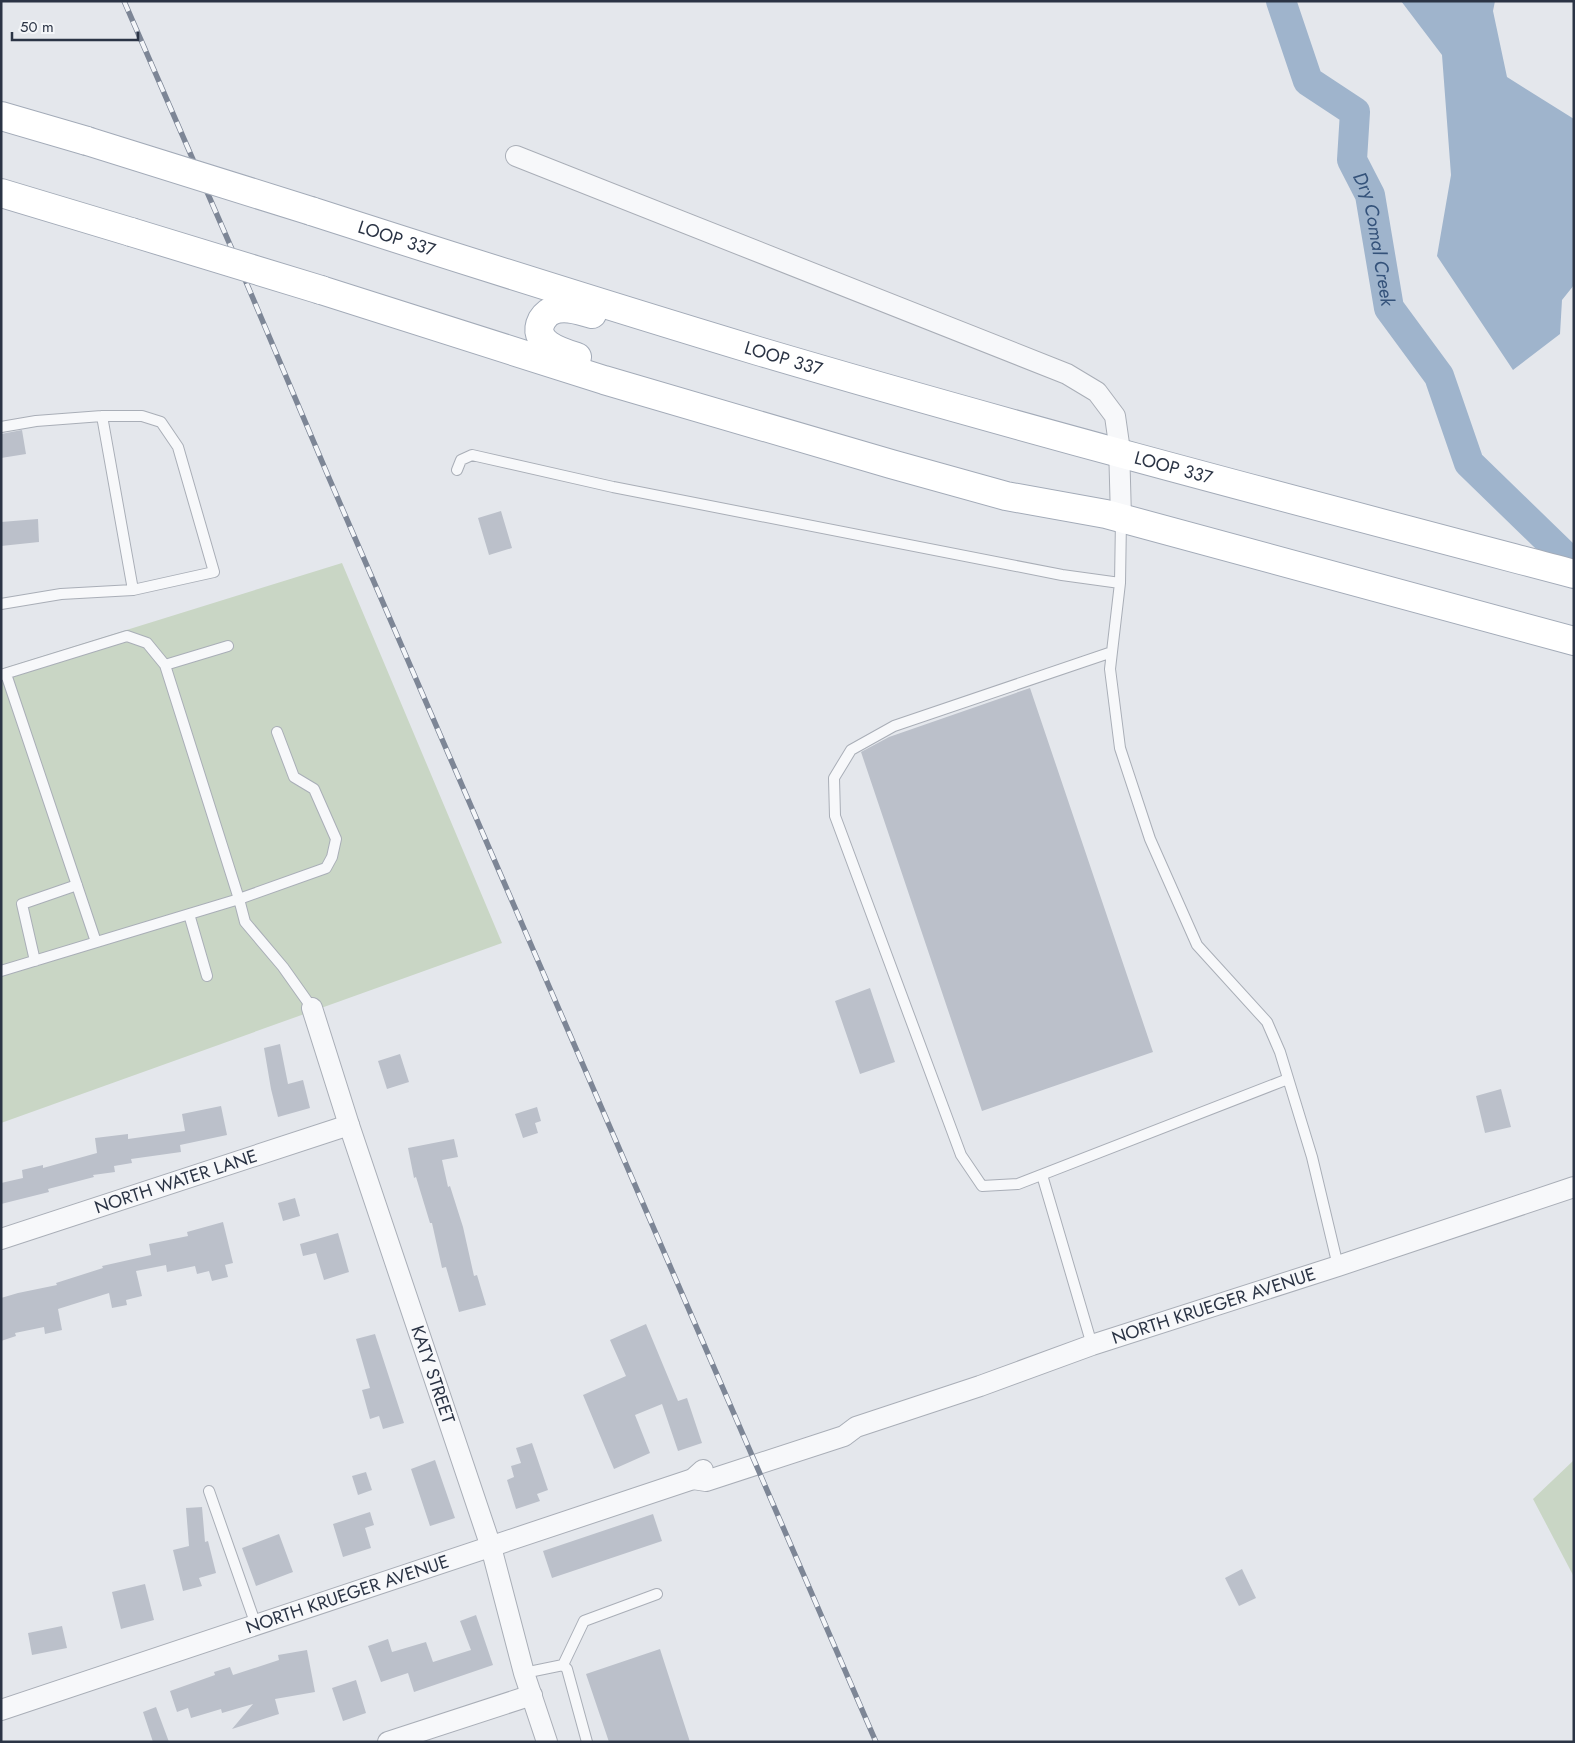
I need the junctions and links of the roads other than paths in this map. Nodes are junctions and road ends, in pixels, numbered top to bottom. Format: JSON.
{"nodes":[{"id":1,"x":1,"y":116,"type":"edge"},
{"id":2,"x":516,"y":156,"type":"dead end"},
{"id":3,"x":1,"y":193,"type":"edge"},
{"id":4,"x":912,"y":395,"type":"junction"},
{"id":5,"x":102,"y":416,"type":"junction"},
{"id":6,"x":1,"y":427,"type":"edge"},
{"id":7,"x":1119,"y":454,"type":"junction"},
{"id":8,"x":891,"y":464,"type":"junction"},
{"id":9,"x":457,"y":470,"type":"dead end"},
{"id":10,"x":1121,"y":518,"type":"junction"},
{"id":11,"x":1574,"y":574,"type":"edge"},
{"id":12,"x":1120,"y":583,"type":"junction"},
{"id":13,"x":133,"y":590,"type":"junction"},
{"id":14,"x":1,"y":604,"type":"edge"},
{"id":15,"x":1574,"y":641,"type":"edge"},
{"id":16,"x":228,"y":646,"type":"dead end"},
{"id":17,"x":1112,"y":652,"type":"junction"},
{"id":18,"x":165,"y":665,"type":"junction"},
{"id":19,"x":4,"y":674,"type":"edge"},
{"id":20,"x":277,"y":732,"type":"dead end"},
{"id":21,"x":77,"y":885,"type":"junction"},
{"id":22,"x":239,"y":899,"type":"junction"},
{"id":23,"x":189,"y":914,"type":"junction"},
{"id":24,"x":96,"y":942,"type":"junction"},
{"id":25,"x":35,"y":961,"type":"junction"},
{"id":26,"x":1,"y":971,"type":"edge"},
{"id":27,"x":207,"y":976,"type":"dead end"},
{"id":28,"x":312,"y":1008,"type":"joint"},
{"id":29,"x":1288,"y":1079,"type":"junction"},
{"id":30,"x":349,"y":1125,"type":"junction"},
{"id":31,"x":1042,"y":1175,"type":"junction"},
{"id":32,"x":1574,"y":1187,"type":"edge"},
{"id":33,"x":1,"y":1239,"type":"edge"},
{"id":34,"x":1338,"y":1266,"type":"junction"},
{"id":35,"x":1092,"y":1345,"type":"junction"},
{"id":36,"x":209,"y":1490,"type":"dead end"},
{"id":37,"x":491,"y":1547,"type":"junction"},
{"id":38,"x":657,"y":1594,"type":"dead end"},
{"id":39,"x":256,"y":1625,"type":"junction"},
{"id":40,"x":563,"y":1665,"type":"junction"},
{"id":41,"x":524,"y":1673,"type":"junction"},
{"id":42,"x":532,"y":1695,"type":"junction"},
{"id":43,"x":1,"y":1710,"type":"edge"},
{"id":44,"x":400,"y":1740,"type":"edge"},
{"id":45,"x":547,"y":1742,"type":"edge"},
{"id":46,"x":587,"y":1742,"type":"edge"}],
"edges":[{"from":1,"to":4,"type":"main road","name":"LOOP 337","bridge":true},
{"from":2,"to":7,"type":"street"},
{"from":3,"to":8,"type":"main road","bridge":true},
{"from":4,"to":7,"type":"main road","name":"LOOP 337"},
{"from":4,"to":8,"type":"main road"},
{"from":5,"to":6,"type":"lane"},
{"from":5,"to":13,"type":"lane"},
{"from":5,"to":13,"type":"lane"},
{"from":7,"to":10,"type":"street"},
{"from":7,"to":11,"type":"main road","name":"LOOP 337"},
{"from":8,"to":10,"type":"main road"},
{"from":9,"to":12,"type":"lane"},
{"from":10,"to":12,"type":"lane"},
{"from":10,"to":15,"type":"main road"},
{"from":12,"to":17,"type":"lane"},
{"from":13,"to":14,"type":"lane"},
{"from":16,"to":18,"type":"lane"},
{"from":17,"to":29,"type":"lane"},
{"from":17,"to":31,"type":"lane"},
{"from":18,"to":19,"type":"lane"},
{"from":18,"to":22,"type":"lane"},
{"from":19,"to":21,"type":"lane"},
{"from":20,"to":22,"type":"lane"},
{"from":21,"to":24,"type":"lane"},
{"from":21,"to":25,"type":"lane"},
{"from":22,"to":23,"type":"lane"},
{"from":22,"to":28,"type":"lane"},
{"from":23,"to":24,"type":"lane"},
{"from":23,"to":27,"type":"lane"},
{"from":24,"to":25,"type":"lane"},
{"from":25,"to":26,"type":"lane"},
{"from":28,"to":30,"type":"street","name":"KATY STREET"},
{"from":29,"to":31,"type":"lane"},
{"from":29,"to":34,"type":"lane"},
{"from":30,"to":33,"type":"street","name":"NORTH WATER LANE"},
{"from":30,"to":37,"type":"street","name":"KATY STREET"},
{"from":31,"to":35,"type":"lane"},
{"from":32,"to":34,"type":"street","name":"NORTH KRUEGER AVENUE"},
{"from":34,"to":35,"type":"street","name":"NORTH KRUEGER AVENUE"},
{"from":35,"to":37,"type":"street","name":"NORTH KRUEGER AVENUE"},
{"from":36,"to":39,"type":"lane"},
{"from":37,"to":39,"type":"street","name":"NORTH KRUEGER AVENUE"},
{"from":37,"to":41,"type":"street","name":"KATY STREET"},
{"from":38,"to":40,"type":"lane"},
{"from":39,"to":43,"type":"street","name":"NORTH KRUEGER AVENUE"},
{"from":40,"to":41,"type":"lane"},
{"from":40,"to":46,"type":"lane"},
{"from":41,"to":42,"type":"street","name":"KATY STREET"},
{"from":42,"to":44,"type":"street"},
{"from":42,"to":45,"type":"street","name":"KATY STREET"}]}
